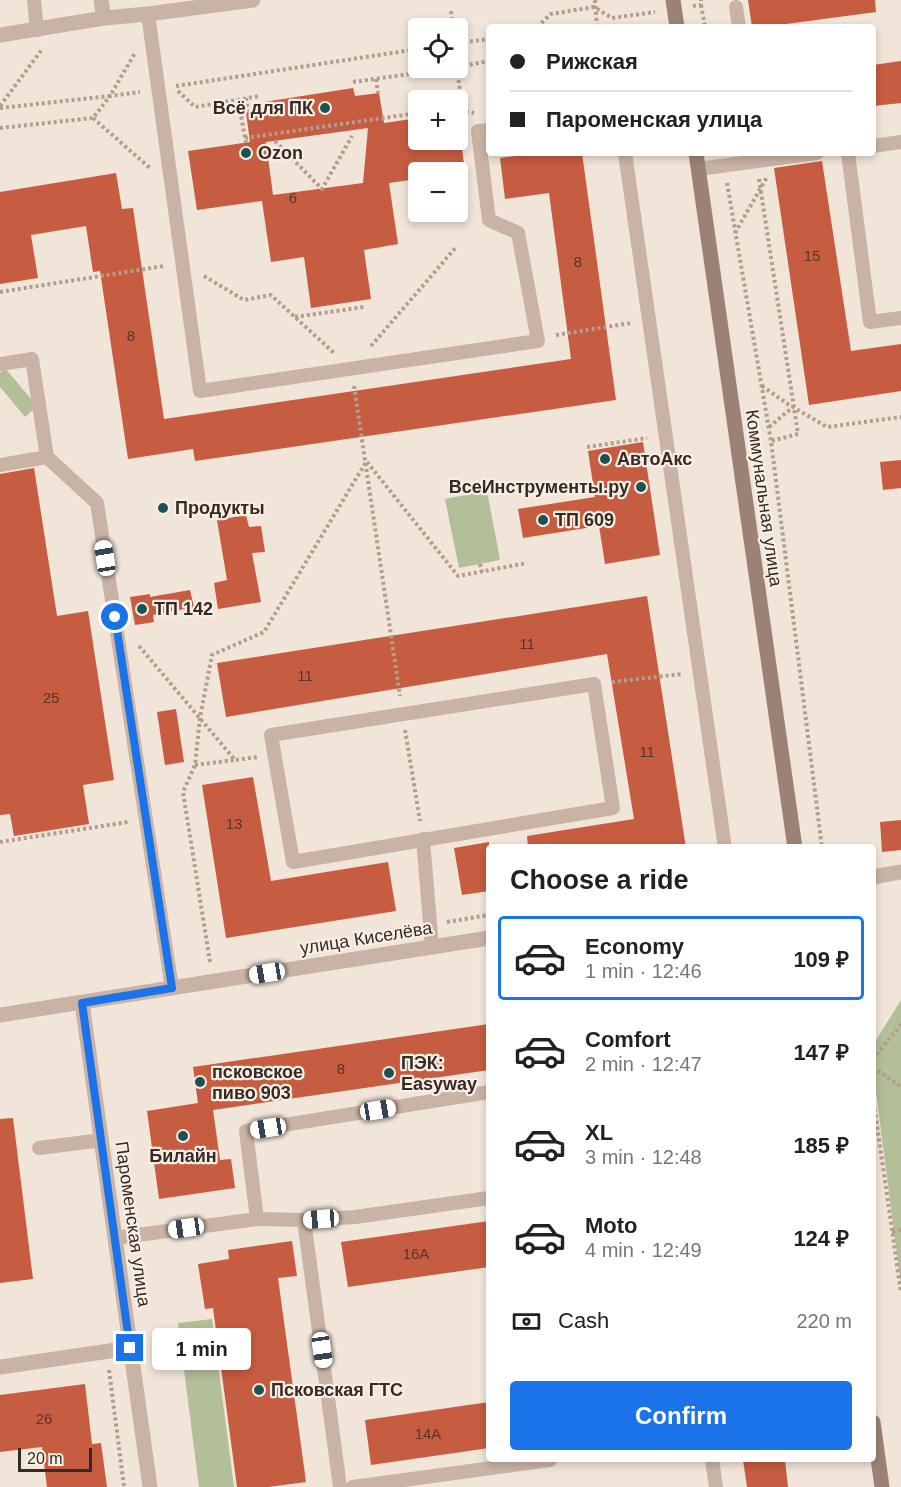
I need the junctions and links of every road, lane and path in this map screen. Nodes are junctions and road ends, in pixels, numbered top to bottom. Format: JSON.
{"nodes":[{"id":1,"x":34,"y":0,"type":"edge"},
{"id":2,"x":101,"y":0,"type":"edge"},
{"id":3,"x":253,"y":0,"type":"edge"},
{"id":4,"x":595,"y":0,"type":"edge"},
{"id":5,"x":701,"y":3,"type":"edge"},
{"id":6,"x":674,"y":4,"type":"edge"},
{"id":7,"x":594,"y":7,"type":"junction"},
{"id":8,"x":736,"y":7,"type":"dead end"},
{"id":9,"x":452,"y":11,"type":"dead end"},
{"id":10,"x":104,"y":18,"type":"junction"},
{"id":11,"x":452,"y":18,"type":"edge"},
{"id":12,"x":149,"y":20,"type":"junction"},
{"id":13,"x":540,"y":24,"type":"edge"},
{"id":14,"x":597,"y":24,"type":"edge"},
{"id":15,"x":677,"y":24,"type":"edge"},
{"id":16,"x":704,"y":24,"type":"edge"},
{"id":17,"x":739,"y":24,"type":"edge"},
{"id":18,"x":37,"y":30,"type":"junction"},
{"id":19,"x":0,"y":35,"type":"edge"},
{"id":20,"x":486,"y":39,"type":"edge"},
{"id":21,"x":468,"y":42,"type":"edge"},
{"id":22,"x":45,"y":45,"type":"dead end"},
{"id":23,"x":408,"y":51,"type":"edge"},
{"id":24,"x":486,"y":62,"type":"edge"},
{"id":25,"x":468,"y":65,"type":"edge"},
{"id":26,"x":408,"y":74,"type":"edge"},
{"id":27,"x":376,"y":79,"type":"junction"},
{"id":28,"x":353,"y":82,"type":"dead end"},
{"id":29,"x":175,"y":87,"type":"junction"},
{"id":30,"x":158,"y":90,"type":"junction"},
{"id":31,"x":378,"y":93,"type":"dead end"},
{"id":32,"x":110,"y":96,"type":"junction"},
{"id":33,"x":260,"y":96,"type":"dead end"},
{"id":34,"x":246,"y":98,"type":"junction"},
{"id":35,"x":238,"y":99,"type":"junction"},
{"id":36,"x":0,"y":107,"type":"edge"},
{"id":37,"x":248,"y":112,"type":"dead end"},
{"id":38,"x":408,"y":115,"type":"edge"},
{"id":39,"x":93,"y":118,"type":"junction"},
{"id":40,"x":0,"y":128,"type":"edge"},
{"id":41,"x":486,"y":130,"type":"edge"},
{"id":42,"x":352,"y":136,"type":"dead end"},
{"id":43,"x":275,"y":141,"type":"dead end"},
{"id":44,"x":901,"y":142,"type":"edge"},
{"id":45,"x":876,"y":146,"type":"edge"},
{"id":46,"x":624,"y":156,"type":"edge"},
{"id":47,"x":696,"y":156,"type":"edge"},
{"id":48,"x":794,"y":156,"type":"edge"},
{"id":49,"x":848,"y":156,"type":"edge"},
{"id":50,"x":756,"y":157,"type":"edge"},
{"id":51,"x":778,"y":158,"type":"junction"},
{"id":52,"x":723,"y":165,"type":"junction"},
{"id":53,"x":698,"y":169,"type":"junction"},
{"id":54,"x":172,"y":188,"type":"junction"},
{"id":55,"x":761,"y":189,"type":"junction"},
{"id":56,"x":735,"y":232,"type":"junction"},
{"id":57,"x":457,"y":246,"type":"dead end"},
{"id":58,"x":182,"y":263,"type":"junction"},
{"id":59,"x":0,"y":292,"type":"edge"},
{"id":60,"x":364,"y":307,"type":"dead end"},
{"id":61,"x":295,"y":317,"type":"junction"},
{"id":62,"x":901,"y":318,"type":"edge"},
{"id":63,"x":649,"y":321,"type":"junction"},
{"id":64,"x":537,"y":337,"type":"junction"},
{"id":65,"x":0,"y":364,"type":"edge"},
{"id":66,"x":351,"y":369,"type":"junction"},
{"id":67,"x":762,"y":386,"type":"junction"},
{"id":68,"x":793,"y":407,"type":"junction"},
{"id":69,"x":901,"y":417,"type":"edge"},
{"id":70,"x":769,"y":428,"type":"junction"},
{"id":71,"x":666,"y":435,"type":"junction"},
{"id":72,"x":771,"y":441,"type":"junction"},
{"id":73,"x":587,"y":447,"type":"dead end"},
{"id":74,"x":47,"y":458,"type":"junction"},
{"id":75,"x":366,"y":461,"type":"junction"},
{"id":76,"x":0,"y":465,"type":"edge"},
{"id":77,"x":527,"y":563,"type":"dead end"},
{"id":78,"x":480,"y":564,"type":"dead end"},
{"id":79,"x":482,"y":572,"type":"junction"},
{"id":80,"x":136,"y":642,"type":"dead end"},
{"id":81,"x":699,"y":671,"type":"junction"},
{"id":82,"x":594,"y":684,"type":"junction"},
{"id":83,"x":402,"y":713,"type":"junction"},
{"id":84,"x":200,"y":718,"type":"junction"},
{"id":85,"x":274,"y":754,"type":"junction"},
{"id":86,"x":235,"y":760,"type":"junction"},
{"id":87,"x":195,"y":765,"type":"junction"},
{"id":88,"x":147,"y":820,"type":"junction"},
{"id":89,"x":423,"y":839,"type":"junction"},
{"id":90,"x":0,"y":842,"type":"edge"},
{"id":91,"x":724,"y":844,"type":"edge"},
{"id":92,"x":794,"y":844,"type":"edge"},
{"id":93,"x":821,"y":844,"type":"edge"},
{"id":94,"x":901,"y":872,"type":"edge"},
{"id":95,"x":876,"y":876,"type":"edge"},
{"id":96,"x":486,"y":938,"type":"edge"},
{"id":97,"x":432,"y":947,"type":"junction"},
{"id":98,"x":210,"y":962,"type":"dead end"},
{"id":99,"x":172,"y":988,"type":"junction"},
{"id":100,"x":82,"y":1003,"type":"junction"},
{"id":101,"x":0,"y":1015,"type":"edge"},
{"id":102,"x":901,"y":1024,"type":"edge"},
{"id":103,"x":876,"y":1055,"type":"edge"},
{"id":104,"x":876,"y":1069,"type":"edge"},
{"id":105,"x":901,"y":1087,"type":"edge"},
{"id":106,"x":486,"y":1092,"type":"edge"},
{"id":107,"x":876,"y":1117,"type":"edge"},
{"id":108,"x":102,"y":1140,"type":"junction"},
{"id":109,"x":39,"y":1148,"type":"dead end"},
{"id":110,"x":486,"y":1198,"type":"edge"},
{"id":111,"x":258,"y":1219,"type":"junction"},
{"id":112,"x":304,"y":1220,"type":"junction"},
{"id":113,"x":901,"y":1230,"type":"edge"},
{"id":114,"x":892,"y":1232,"type":"junction"},
{"id":115,"x":115,"y":1238,"type":"junction"},
{"id":116,"x":901,"y":1293,"type":"edge"},
{"id":117,"x":130,"y":1348,"type":"junction"},
{"id":118,"x":107,"y":1351,"type":"junction"},
{"id":119,"x":0,"y":1367,"type":"edge"},
{"id":120,"x":876,"y":1444,"type":"edge"},
{"id":121,"x":535,"y":1462,"type":"edge"},
{"id":122,"x":712,"y":1462,"type":"edge"},
{"id":123,"x":124,"y":1487,"type":"edge"},
{"id":124,"x":150,"y":1487,"type":"edge"},
{"id":125,"x":340,"y":1487,"type":"edge"},
{"id":126,"x":353,"y":1487,"type":"edge"},
{"id":127,"x":716,"y":1487,"type":"edge"},
{"id":128,"x":882,"y":1487,"type":"edge"}],
"edges":[{"from":1,"to":18,"type":"lane"},
{"from":2,"to":10,"type":"street"},
{"from":3,"to":12,"type":"street"},
{"from":4,"to":7,"type":"path"},
{"from":5,"to":6,"type":"path"},
{"from":5,"to":16,"type":"path"},
{"from":6,"to":7,"type":"path"},
{"from":6,"to":15,"type":"main road"},
{"from":7,"to":13,"type":"path"},
{"from":7,"to":14,"type":"path"},
{"from":8,"to":17,"type":"lane"},
{"from":9,"to":11,"type":"path"},
{"from":10,"to":12,"type":"street"},
{"from":10,"to":18,"type":"street"},
{"from":12,"to":30,"type":"lane"},
{"from":12,"to":32,"type":"path"},
{"from":18,"to":19,"type":"street"},
{"from":20,"to":21,"type":"path"},
{"from":22,"to":36,"type":"path"},
{"from":23,"to":29,"type":"path"},
{"from":24,"to":25,"type":"path"},
{"from":26,"to":27,"type":"path"},
{"from":27,"to":28,"type":"path"},
{"from":27,"to":31,"type":"path"},
{"from":29,"to":30,"type":"path"},
{"from":29,"to":35,"type":"path"},
{"from":30,"to":32,"type":"path"},
{"from":30,"to":54,"type":"lane"},
{"from":32,"to":36,"type":"path"},
{"from":32,"to":39,"type":"path"},
{"from":33,"to":34,"type":"path"},
{"from":34,"to":35,"type":"path"},
{"from":34,"to":37,"type":"path"},
{"from":35,"to":38,"type":"path"},
{"from":39,"to":40,"type":"path"},
{"from":39,"to":54,"type":"path"},
{"from":41,"to":64,"type":"lane"},
{"from":42,"to":43,"type":"path"},
{"from":44,"to":45,"type":"lane"},
{"from":46,"to":63,"type":"lane"},
{"from":47,"to":53,"type":"main road","name":"Коммунальная улица"},
{"from":48,"to":51,"type":"lane"},
{"from":49,"to":62,"type":"lane"},
{"from":50,"to":51,"type":"lane"},
{"from":50,"to":52,"type":"lane"},
{"from":50,"to":55,"type":"path"},
{"from":51,"to":55,"type":"path"},
{"from":52,"to":53,"type":"lane"},
{"from":52,"to":56,"type":"path"},
{"from":53,"to":92,"type":"main road","name":"Коммунальная улица"},
{"from":54,"to":58,"type":"lane"},
{"from":55,"to":56,"type":"path"},
{"from":55,"to":68,"type":"path"},
{"from":56,"to":67,"type":"path"},
{"from":57,"to":66,"type":"path"},
{"from":58,"to":59,"type":"path"},
{"from":58,"to":61,"type":"path"},
{"from":58,"to":66,"type":"lane"},
{"from":60,"to":61,"type":"path"},
{"from":61,"to":66,"type":"path"},
{"from":63,"to":64,"type":"path"},
{"from":63,"to":71,"type":"lane"},
{"from":64,"to":66,"type":"lane"},
{"from":65,"to":74,"type":"lane"},
{"from":66,"to":75,"type":"path"},
{"from":67,"to":68,"type":"path"},
{"from":67,"to":70,"type":"path"},
{"from":68,"to":69,"type":"path"},
{"from":68,"to":70,"type":"path"},
{"from":68,"to":72,"type":"path"},
{"from":70,"to":72,"type":"path"},
{"from":71,"to":73,"type":"path"},
{"from":71,"to":81,"type":"lane"},
{"from":72,"to":93,"type":"path"},
{"from":74,"to":76,"type":"lane"},
{"from":74,"to":88,"type":"lane"},
{"from":75,"to":79,"type":"path"},
{"from":75,"to":83,"type":"path"},
{"from":75,"to":84,"type":"path"},
{"from":77,"to":79,"type":"path"},
{"from":78,"to":79,"type":"path"},
{"from":80,"to":84,"type":"path"},
{"from":81,"to":82,"type":"path"},
{"from":81,"to":91,"type":"lane"},
{"from":82,"to":83,"type":"lane"},
{"from":82,"to":89,"type":"lane"},
{"from":83,"to":85,"type":"lane"},
{"from":83,"to":89,"type":"path"},
{"from":84,"to":86,"type":"path"},
{"from":84,"to":87,"type":"path"},
{"from":85,"to":86,"type":"path"},
{"from":85,"to":89,"type":"lane"},
{"from":86,"to":87,"type":"path"},
{"from":87,"to":98,"type":"path"},
{"from":88,"to":90,"type":"path"},
{"from":88,"to":99,"type":"lane"},
{"from":89,"to":97,"type":"lane"},
{"from":94,"to":95,"type":"street"},
{"from":96,"to":97,"type":"street","name":"улица Киселёва"},
{"from":97,"to":99,"type":"street","name":"улица Киселёва"},
{"from":99,"to":100,"type":"street","name":"улица Киселёва"},
{"from":100,"to":101,"type":"street","name":"улица Киселёва"},
{"from":100,"to":108,"type":"street","name":"Пароменская улица"},
{"from":102,"to":103,"type":"path"},
{"from":104,"to":105,"type":"path"},
{"from":106,"to":111,"type":"lane"},
{"from":107,"to":114,"type":"path"},
{"from":108,"to":109,"type":"lane"},
{"from":108,"to":115,"type":"street","name":"Пароменская улица"},
{"from":110,"to":112,"type":"lane"},
{"from":111,"to":112,"type":"lane"},
{"from":111,"to":115,"type":"lane"},
{"from":112,"to":125,"type":"lane"},
{"from":113,"to":114,"type":"path"},
{"from":114,"to":116,"type":"path"},
{"from":115,"to":117,"type":"street","name":"Пароменская улица"},
{"from":117,"to":118,"type":"street"},
{"from":117,"to":124,"type":"street","name":"Пароменская улица"},
{"from":118,"to":119,"type":"street"},
{"from":118,"to":123,"type":"path"},
{"from":120,"to":128,"type":"main road"},
{"from":121,"to":126,"type":"lane"},
{"from":122,"to":127,"type":"lane"}]}
